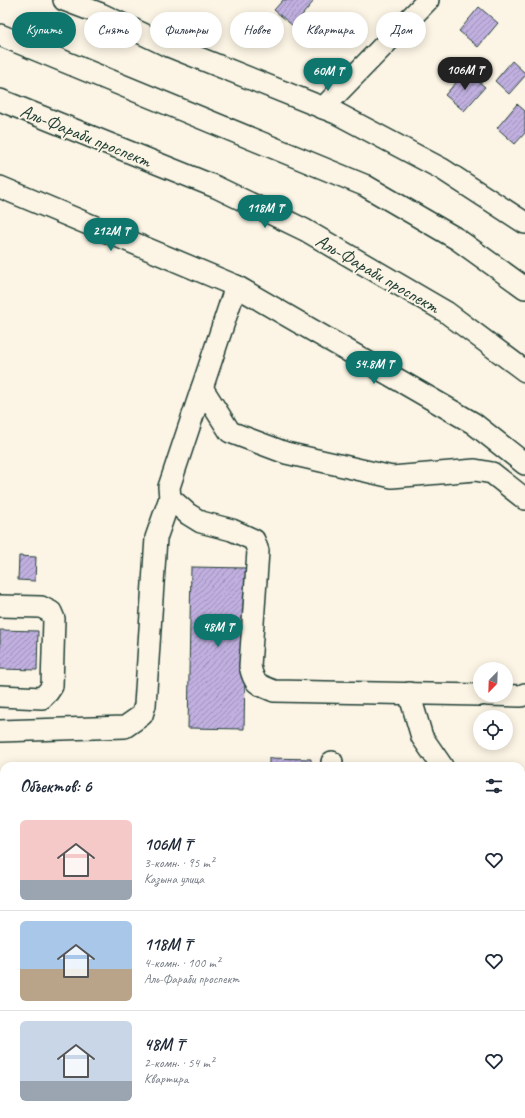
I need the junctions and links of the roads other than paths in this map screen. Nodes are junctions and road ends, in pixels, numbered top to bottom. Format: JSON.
{"nodes":[{"id":1,"x":64,"y":0,"type":"edge"},
{"id":2,"x":420,"y":2,"type":"edge"},
{"id":3,"x":105,"y":7,"type":"edge"},
{"id":4,"x":0,"y":35,"type":"edge"},
{"id":5,"x":0,"y":100,"type":"edge"},
{"id":6,"x":323,"y":108,"type":"junction"},
{"id":7,"x":0,"y":187,"type":"edge"},
{"id":8,"x":525,"y":223,"type":"edge"},
{"id":9,"x":236,"y":286,"type":"junction"},
{"id":10,"x":525,"y":288,"type":"edge"},
{"id":11,"x":525,"y":371,"type":"edge"},
{"id":12,"x":202,"y":388,"type":"junction"},
{"id":13,"x":525,"y":464,"type":"edge"},
{"id":14,"x":170,"y":498,"type":"junction"},
{"id":15,"x":525,"y":499,"type":"edge"},
{"id":16,"x":0,"y":606,"type":"edge"},
{"id":17,"x":409,"y":694,"type":"junction"},
{"id":18,"x":525,"y":694,"type":"edge"},
{"id":19,"x":473,"y":695,"type":"edge"},
{"id":20,"x":0,"y":696,"type":"edge"},
{"id":21,"x":513,"y":696,"type":"edge"},
{"id":22,"x":0,"y":731,"type":"edge"},
{"id":23,"x":439,"y":762,"type":"edge"}],
"edges":[{"from":1,"to":3,"type":"street"},
{"from":2,"to":6,"type":"street"},
{"from":3,"to":6,"type":"street"},
{"from":4,"to":10,"type":"street"},
{"from":5,"to":11,"type":"street","name":"Аль-Фараби проспект"},
{"from":6,"to":8,"type":"street"},
{"from":7,"to":9,"type":"street"},
{"from":9,"to":12,"type":"street"},
{"from":9,"to":13,"type":"street"},
{"from":12,"to":14,"type":"street"},
{"from":12,"to":15,"type":"street"},
{"from":14,"to":17,"type":"street"},
{"from":14,"to":22,"type":"street"},
{"from":16,"to":20,"type":"street"},
{"from":17,"to":19,"type":"street"},
{"from":17,"to":23,"type":"street"},
{"from":18,"to":21,"type":"street"}]}
